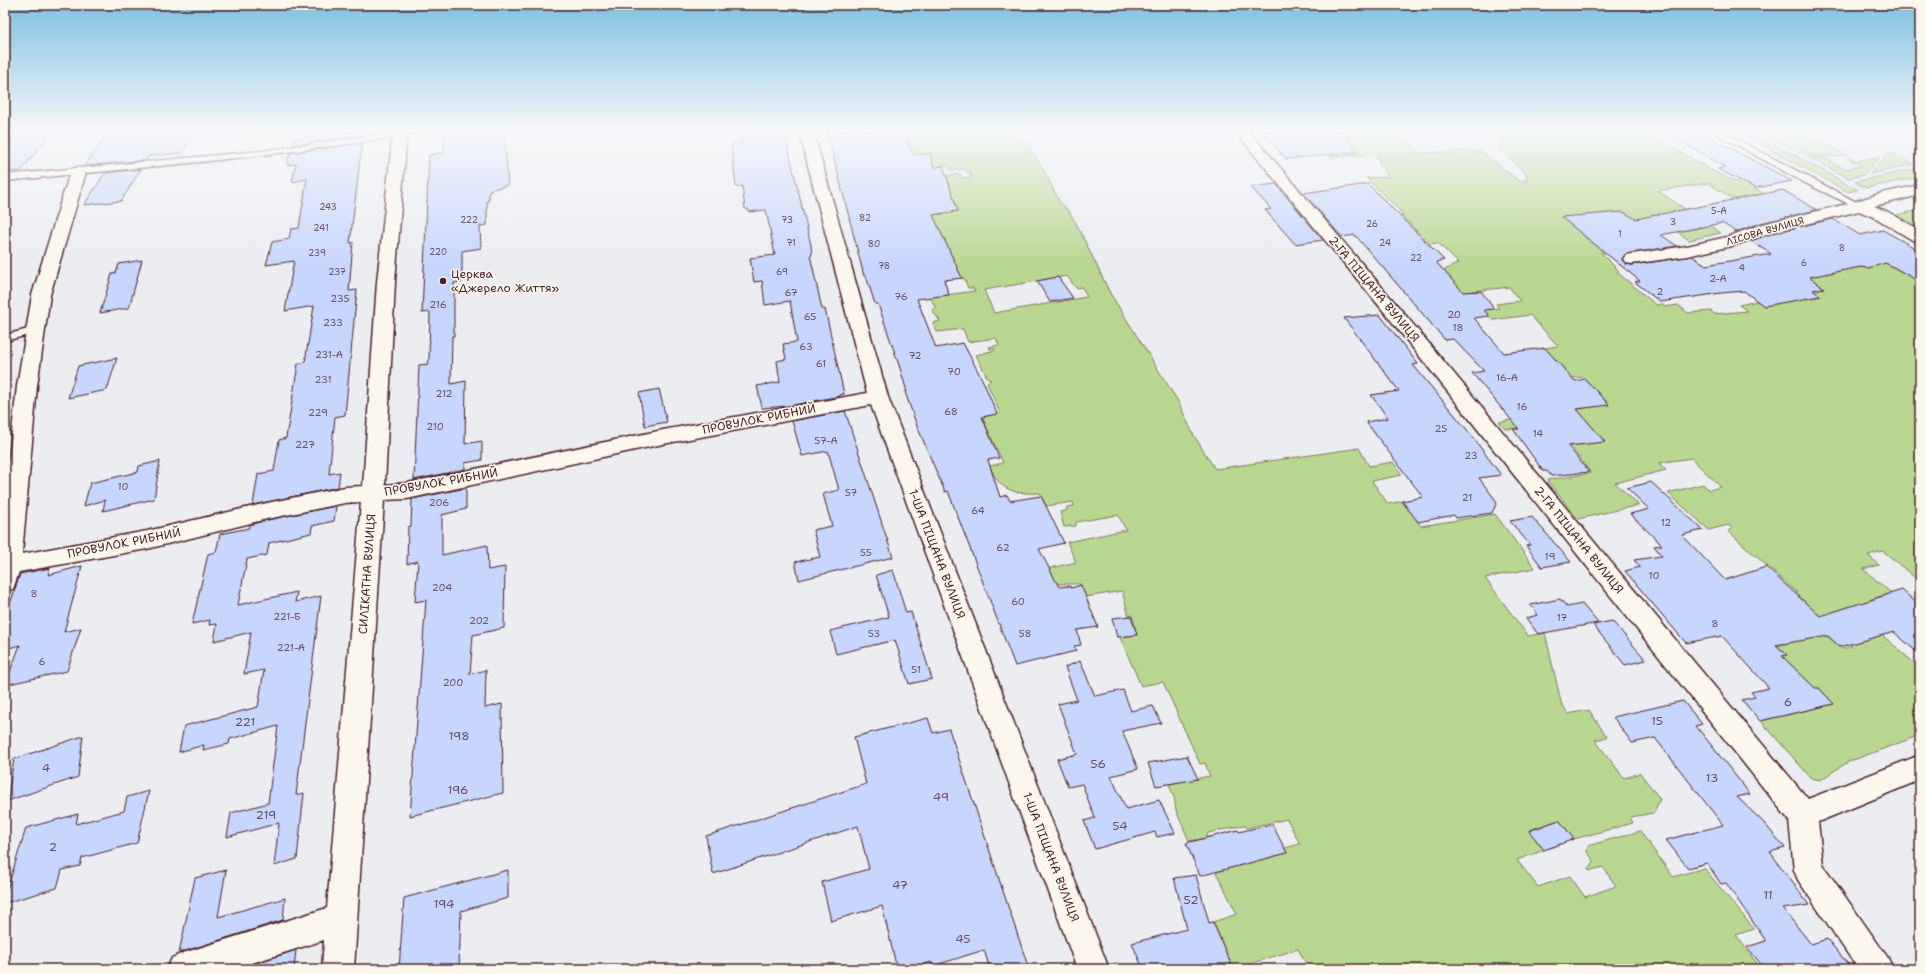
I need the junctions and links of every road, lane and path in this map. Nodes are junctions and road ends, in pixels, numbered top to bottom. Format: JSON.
{"nodes":[{"id":1,"x":24,"y":176,"type":"edge"},
{"id":2,"x":77,"y":176,"type":"edge"},
{"id":3,"x":399,"y":176,"type":"edge"},
{"id":4,"x":819,"y":176,"type":"edge"},
{"id":5,"x":1281,"y":176,"type":"edge"},
{"id":6,"x":1800,"y":176,"type":"edge"},
{"id":7,"x":5,"y":178,"type":"edge"},
{"id":8,"x":1920,"y":190,"type":"edge"},
{"id":9,"x":1858,"y":205,"type":"junction"},
{"id":10,"x":1920,"y":237,"type":"edge"},
{"id":11,"x":1632,"y":259,"type":"dead end"},
{"id":12,"x":36,"y":330,"type":"junction"},
{"id":13,"x":5,"y":338,"type":"edge"},
{"id":14,"x":878,"y":397,"type":"junction"},
{"id":15,"x":373,"y":494,"type":"junction"},
{"id":16,"x":6,"y":571,"type":"edge"},
{"id":17,"x":1920,"y":767,"type":"edge"},
{"id":18,"x":1803,"y":815,"type":"junction"},
{"id":19,"x":342,"y":919,"type":"junction"},
{"id":20,"x":183,"y":969,"type":"edge"},
{"id":21,"x":338,"y":969,"type":"edge"},
{"id":22,"x":1093,"y":969,"type":"edge"},
{"id":23,"x":1877,"y":969,"type":"edge"}],
"edges":[{"from":1,"to":7,"type":"lane"},
{"from":2,"to":12,"type":"street"},
{"from":3,"to":15,"type":"street","name":"СИЛІКАТНА ВУЛИЦЯ"},
{"from":4,"to":14,"type":"street","name":"1-ША ПІЩАНА ВУЛИЦЯ"},
{"from":5,"to":18,"type":"street","name":"2-ГА ПІЩАНА ВУЛИЦЯ"},
{"from":6,"to":9,"type":"lane"},
{"from":8,"to":9,"type":"street","name":"ЛІСОВА ВУЛИЦЯ"},
{"from":9,"to":10,"type":"street"},
{"from":9,"to":11,"type":"street","name":"ЛІСОВА ВУЛИЦЯ"},
{"from":12,"to":13,"type":"lane"},
{"from":12,"to":16,"type":"street"},
{"from":14,"to":15,"type":"street","name":"ПРОВУЛОК РИБНИЙ"},
{"from":14,"to":22,"type":"street","name":"1-ША ПІЩАНА ВУЛИЦЯ"},
{"from":15,"to":16,"type":"street","name":"ПРОВУЛОК РИБНИЙ"},
{"from":15,"to":19,"type":"street","name":"СИЛІКАТНА ВУЛИЦЯ"},
{"from":17,"to":18,"type":"street"},
{"from":18,"to":23,"type":"street"},
{"from":19,"to":20,"type":"street"},
{"from":19,"to":21,"type":"street","name":"СИЛІКАТНА ВУЛИЦЯ"}]}
